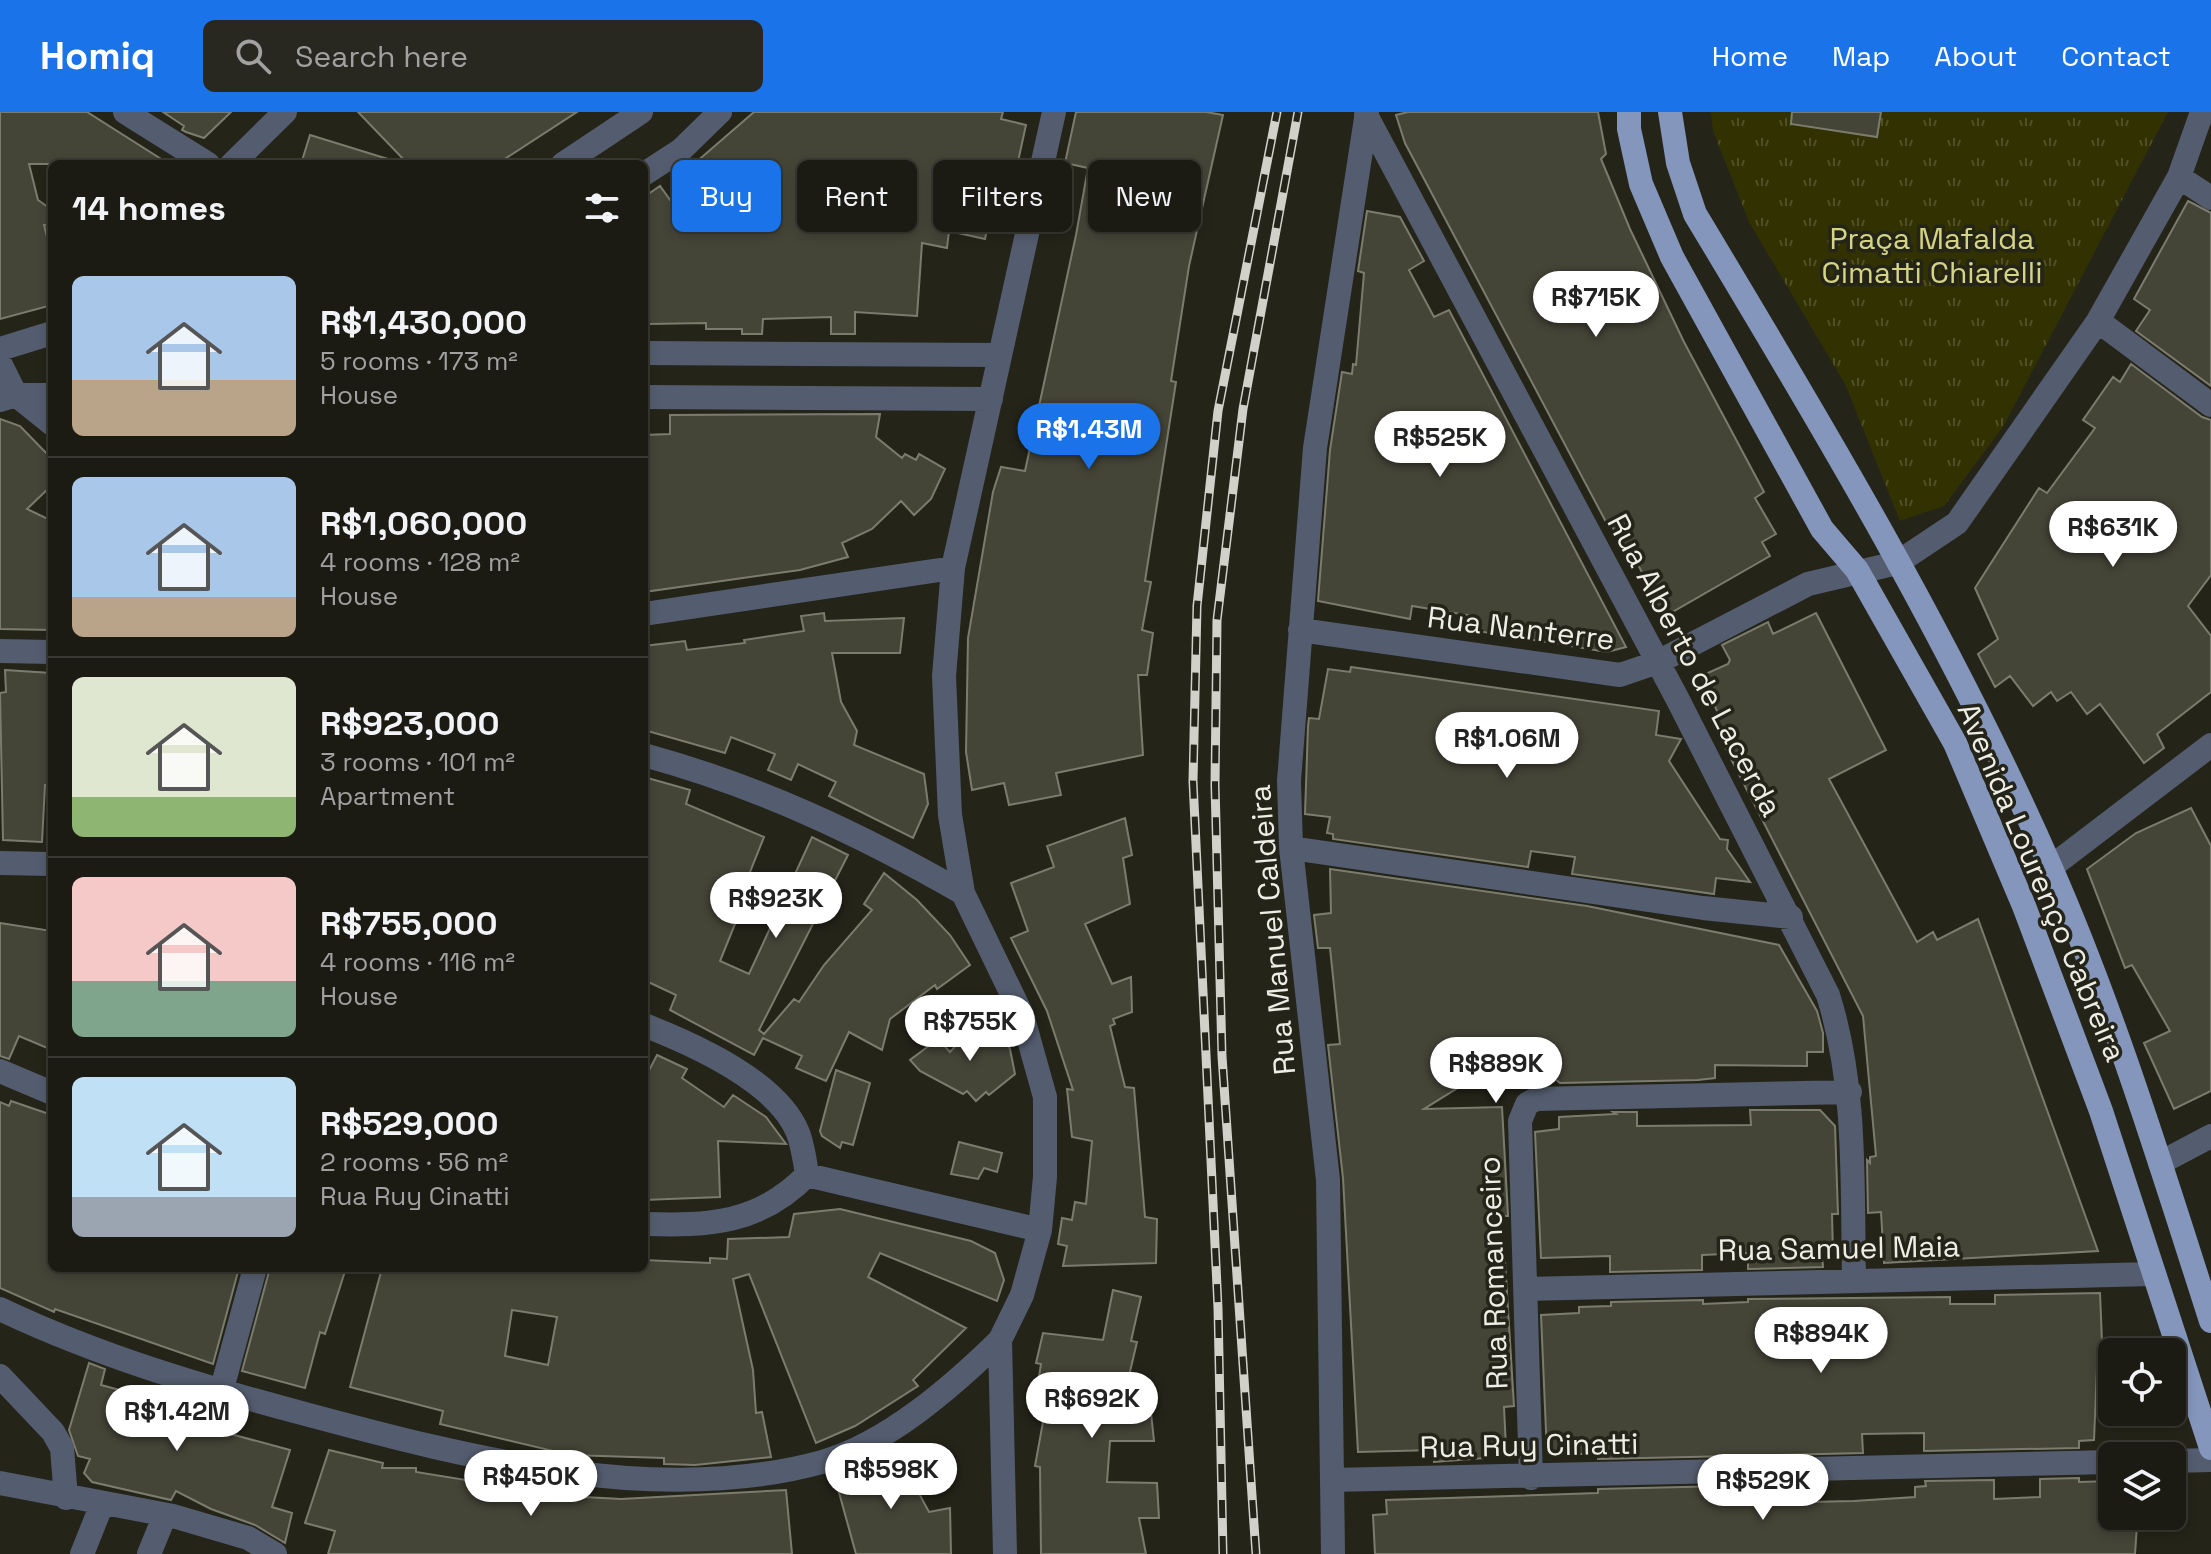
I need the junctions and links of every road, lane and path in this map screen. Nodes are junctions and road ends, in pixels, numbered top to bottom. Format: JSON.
{"nodes":[{"id":1,"x":125,"y":112,"type":"edge"},
{"id":2,"x":285,"y":112,"type":"edge"},
{"id":3,"x":641,"y":112,"type":"edge"},
{"id":4,"x":720,"y":112,"type":"edge"},
{"id":5,"x":1054,"y":112,"type":"edge"},
{"id":6,"x":1629,"y":112,"type":"edge"},
{"id":7,"x":1670,"y":112,"type":"edge"},
{"id":8,"x":2202,"y":112,"type":"edge"},
{"id":9,"x":1366,"y":113,"type":"edge"},
{"id":10,"x":202,"y":160,"type":"edge"},
{"id":11,"x":236,"y":160,"type":"edge"},
{"id":12,"x":569,"y":160,"type":"edge"},
{"id":13,"x":648,"y":171,"type":"edge"},
{"id":14,"x":2179,"y":177,"type":"junction"},
{"id":15,"x":2210,"y":197,"type":"edge"},
{"id":16,"x":2098,"y":321,"type":"junction"},
{"id":17,"x":48,"y":334,"type":"edge"},
{"id":18,"x":0,"y":349,"type":"edge"},
{"id":19,"x":648,"y":353,"type":"edge"},
{"id":20,"x":1000,"y":355,"type":"junction"},
{"id":21,"x":0,"y":363,"type":"edge"},
{"id":22,"x":48,"y":395,"type":"edge"},
{"id":23,"x":8,"y":397,"type":"edge"},
{"id":24,"x":648,"y":397,"type":"edge"},
{"id":25,"x":991,"y":399,"type":"junction"},
{"id":26,"x":2211,"y":405,"type":"edge"},
{"id":27,"x":48,"y":422,"type":"edge"},
{"id":28,"x":1897,"y":563,"type":"junction"},
{"id":29,"x":953,"y":568,"type":"junction"},
{"id":30,"x":1857,"y":570,"type":"junction"},
{"id":31,"x":648,"y":613,"type":"edge"},
{"id":32,"x":1300,"y":630,"type":"junction"},
{"id":33,"x":0,"y":651,"type":"edge"},
{"id":34,"x":48,"y":652,"type":"edge"},
{"id":35,"x":1658,"y":662,"type":"junction"},
{"id":36,"x":2211,"y":745,"type":"edge"},
{"id":37,"x":648,"y":756,"type":"edge"},
{"id":38,"x":1291,"y":848,"type":"junction"},
{"id":39,"x":0,"y":863,"type":"edge"},
{"id":40,"x":48,"y":864,"type":"edge"},
{"id":41,"x":2051,"y":867,"type":"junction"},
{"id":42,"x":963,"y":893,"type":"junction"},
{"id":43,"x":1791,"y":917,"type":"junction"},
{"id":44,"x":648,"y":1027,"type":"edge"},
{"id":45,"x":0,"y":1071,"type":"edge"},
{"id":46,"x":48,"y":1091,"type":"edge"},
{"id":47,"x":1850,"y":1092,"type":"junction"},
{"id":48,"x":2211,"y":1136,"type":"edge"},
{"id":49,"x":2160,"y":1163,"type":"junction"},
{"id":50,"x":807,"y":1175,"type":"junction"},
{"id":51,"x":648,"y":1224,"type":"edge"},
{"id":52,"x":1040,"y":1230,"type":"junction"},
{"id":53,"x":254,"y":1272,"type":"edge"},
{"id":54,"x":2153,"y":1274,"type":"junction"},
{"id":55,"x":1854,"y":1279,"type":"junction"},
{"id":56,"x":1526,"y":1289,"type":"junction"},
{"id":57,"x":0,"y":1309,"type":"edge"},
{"id":58,"x":2211,"y":1321,"type":"edge"},
{"id":59,"x":1000,"y":1340,"type":"junction"},
{"id":60,"x":0,"y":1376,"type":"edge"},
{"id":61,"x":221,"y":1392,"type":"junction"},
{"id":62,"x":2211,"y":1448,"type":"edge"},
{"id":63,"x":2211,"y":1460,"type":"edge"},
{"id":64,"x":2186,"y":1461,"type":"edge"},
{"id":65,"x":2098,"y":1462,"type":"edge"},
{"id":66,"x":1531,"y":1478,"type":"junction"},
{"id":67,"x":1332,"y":1480,"type":"junction"},
{"id":68,"x":0,"y":1483,"type":"edge"},
{"id":69,"x":66,"y":1498,"type":"junction"},
{"id":70,"x":102,"y":1504,"type":"junction"},
{"id":71,"x":165,"y":1515,"type":"junction"},
{"id":72,"x":82,"y":1554,"type":"edge"},
{"id":73,"x":149,"y":1554,"type":"edge"},
{"id":74,"x":275,"y":1554,"type":"edge"},
{"id":75,"x":1005,"y":1554,"type":"edge"},
{"id":76,"x":1333,"y":1554,"type":"edge"}],
"edges":[{"from":1,"to":10,"type":"street"},
{"from":2,"to":11,"type":"street"},
{"from":3,"to":12,"type":"street"},
{"from":4,"to":13,"type":"street"},
{"from":5,"to":20,"type":"street"},
{"from":6,"to":30,"type":"main road","name":"Avenida Lourenço Cabreira"},
{"from":7,"to":28,"type":"main road","name":"Avenida Lourenço Cabreira"},
{"from":8,"to":14,"type":"street"},
{"from":9,"to":32,"type":"street","name":"Rua Manuel Caldeira"},
{"from":9,"to":35,"type":"street","name":"Rua Alberto de Lacerda"},
{"from":14,"to":15,"type":"street"},
{"from":14,"to":16,"type":"street"},
{"from":16,"to":26,"type":"street"},
{"from":16,"to":28,"type":"street"},
{"from":17,"to":18,"type":"street"},
{"from":19,"to":20,"type":"street"},
{"from":20,"to":25,"type":"street"},
{"from":21,"to":23,"type":"street"},
{"from":22,"to":23,"type":"street"},
{"from":23,"to":27,"type":"street"},
{"from":24,"to":25,"type":"street"},
{"from":25,"to":29,"type":"street"},
{"from":28,"to":30,"type":"street","name":"Rua Nanterre"},
{"from":28,"to":41,"type":"main road","name":"Avenida Lourenço Cabreira"},
{"from":29,"to":31,"type":"street"},
{"from":29,"to":42,"type":"street"},
{"from":30,"to":35,"type":"street","name":"Rua Nanterre"},
{"from":30,"to":54,"type":"main road","name":"Avenida Lourenço Cabreira"},
{"from":32,"to":35,"type":"street","name":"Rua Nanterre"},
{"from":32,"to":38,"type":"street","name":"Rua Manuel Caldeira"},
{"from":33,"to":34,"type":"street"},
{"from":35,"to":43,"type":"street","name":"Rua Alberto de Lacerda"},
{"from":36,"to":41,"type":"street"},
{"from":37,"to":42,"type":"street"},
{"from":38,"to":43,"type":"street"},
{"from":38,"to":67,"type":"street","name":"Rua Manuel Caldeira"},
{"from":39,"to":40,"type":"street"},
{"from":41,"to":49,"type":"main road","name":"Avenida Lourenço Cabreira"},
{"from":42,"to":52,"type":"street"},
{"from":43,"to":47,"type":"street","name":"Rua Alberto de Lacerda"},
{"from":44,"to":50,"type":"street"},
{"from":45,"to":46,"type":"street"},
{"from":47,"to":55,"type":"street","name":"Rua Alberto de Lacerda"},
{"from":47,"to":56,"type":"street","name":"Rua Romanceiro"},
{"from":48,"to":49,"type":"street"},
{"from":49,"to":58,"type":"main road","name":"Avenida Lourenço Cabreira"},
{"from":50,"to":51,"type":"street"},
{"from":50,"to":52,"type":"street"},
{"from":52,"to":59,"type":"street"},
{"from":53,"to":61,"type":"street"},
{"from":54,"to":55,"type":"street","name":"Rua Samuel Maia"},
{"from":54,"to":62,"type":"main road","name":"Avenida Lourenço Cabreira"},
{"from":55,"to":56,"type":"street","name":"Rua Samuel Maia"},
{"from":56,"to":66,"type":"street","name":"Rua Romanceiro"},
{"from":57,"to":61,"type":"street"},
{"from":59,"to":61,"type":"street"},
{"from":59,"to":75,"type":"street"},
{"from":60,"to":69,"type":"street"},
{"from":63,"to":64,"type":"street"},
{"from":65,"to":66,"type":"street","name":"Rua Ruy Cinatti"},
{"from":66,"to":67,"type":"street","name":"Rua Ruy Cinatti"},
{"from":67,"to":76,"type":"street","name":"Rua Manuel Caldeira"},
{"from":68,"to":69,"type":"street"},
{"from":69,"to":70,"type":"street"},
{"from":70,"to":71,"type":"street"},
{"from":70,"to":72,"type":"street"},
{"from":71,"to":73,"type":"street"},
{"from":71,"to":74,"type":"street"}]}
